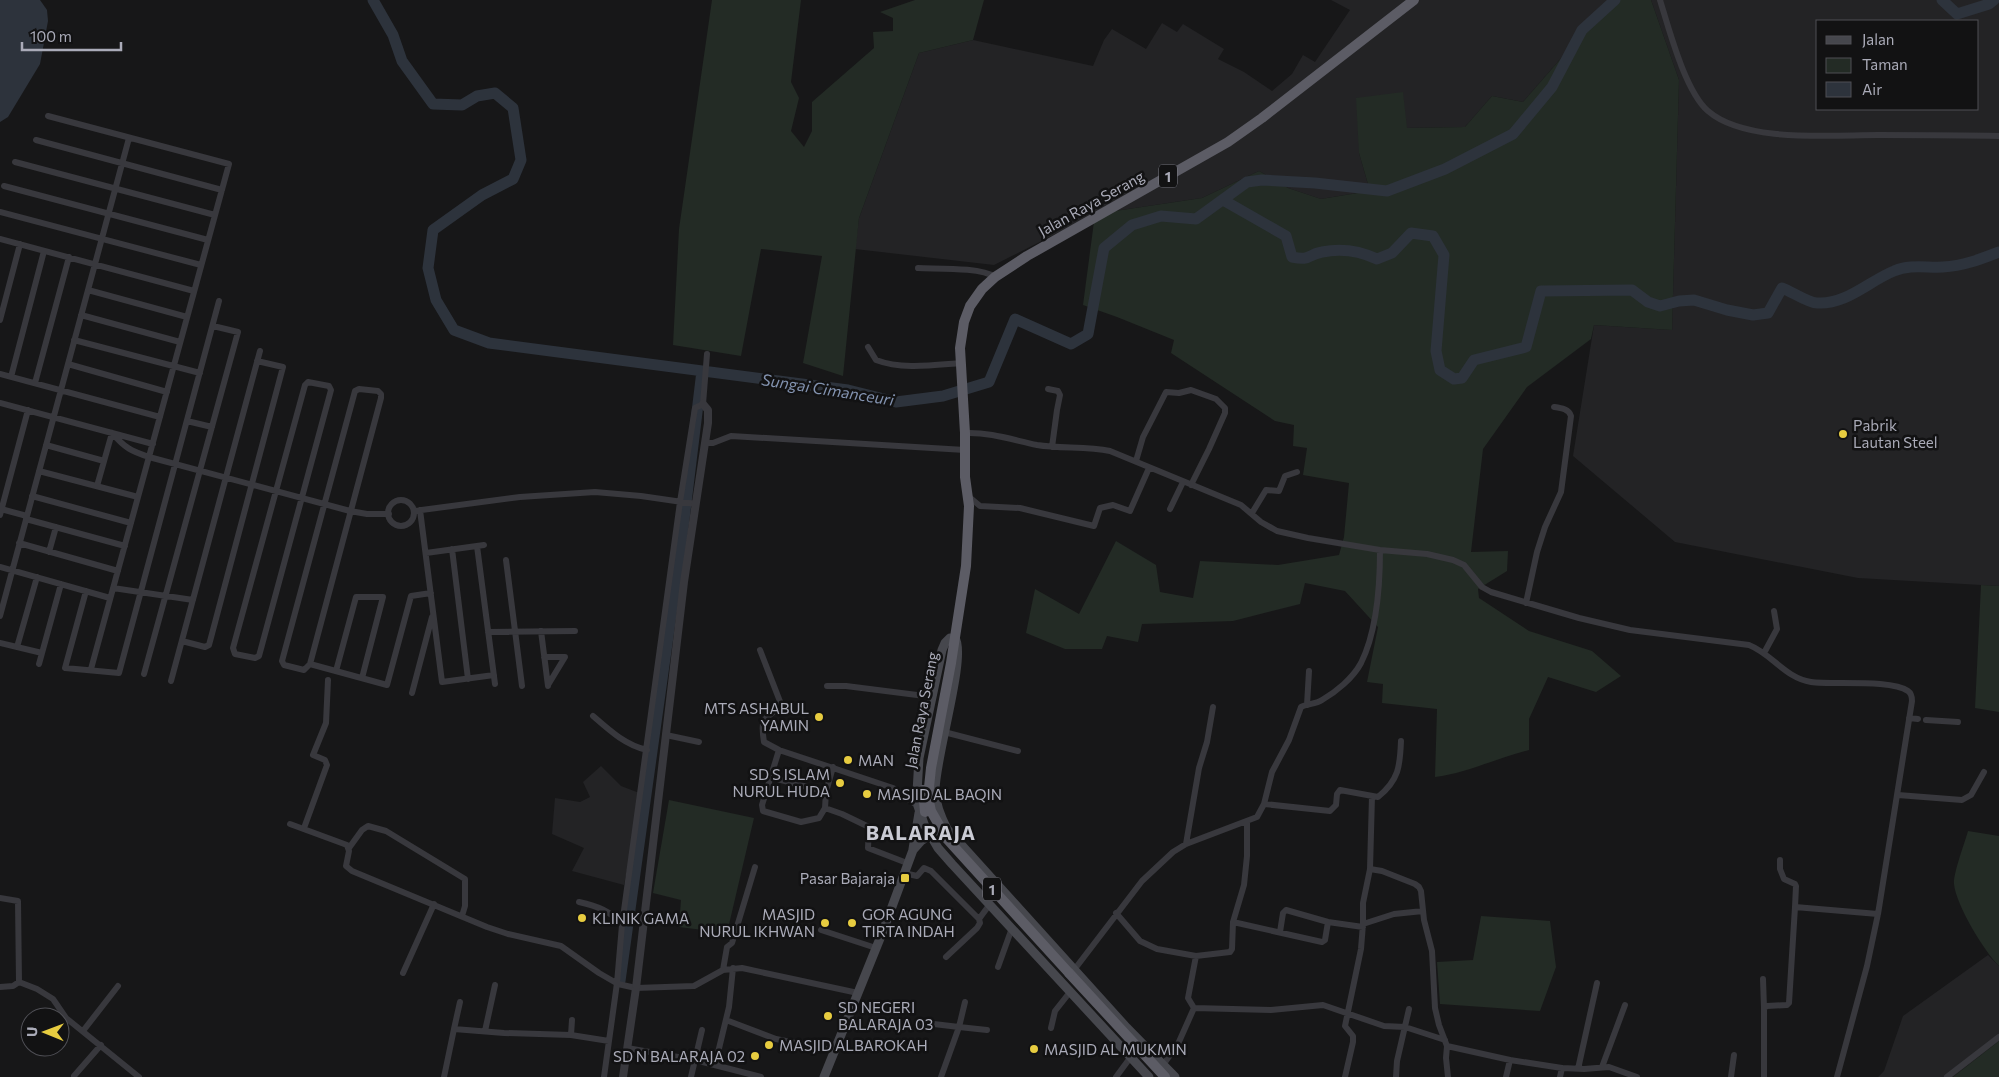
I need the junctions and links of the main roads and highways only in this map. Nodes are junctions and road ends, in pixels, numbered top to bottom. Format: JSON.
{"nodes":[{"id":1,"x":1414,"y":0,"type":"edge"},
{"id":2,"x":953,"y":638,"type":"junction"},
{"id":3,"x":948,"y":663,"type":"junction"},
{"id":4,"x":919,"y":810,"type":"junction"},
{"id":5,"x":947,"y":829,"type":"junction"},
{"id":6,"x":930,"y":835,"type":"junction"},
{"id":7,"x":913,"y":850,"type":"junction"},
{"id":8,"x":970,"y":855,"type":"junction"},
{"id":9,"x":952,"y":864,"type":"junction"},
{"id":10,"x":1058,"y":952,"type":"junction"},
{"id":11,"x":1047,"y":966,"type":"junction"},
{"id":12,"x":824,"y":1077,"type":"edge"},
{"id":13,"x":1149,"y":1077,"type":"edge"},
{"id":14,"x":1158,"y":1077,"type":"edge"},
{"id":15,"x":1165,"y":1077,"type":"edge"},
{"id":16,"x":1175,"y":1077,"type":"edge"}],
"edges":[{"from":1,"to":2,"type":"highway","name":"Jalan Raya Serang","number":"1"},
{"from":2,"to":3,"type":"highway","name":"Jalan Raya Serang","number":"1"},
{"from":2,"to":4,"type":"main road"},
{"from":2,"to":5,"type":"main road"},
{"from":3,"to":14,"type":"highway","name":"Jalan Raya Serang","number":"1"},
{"from":3,"to":15,"type":"highway","name":"Jalan Raya Serang","number":"1","bridge":true},
{"from":4,"to":6,"type":"main road"},
{"from":4,"to":7,"type":"main road"},
{"from":5,"to":6,"type":"main road"},
{"from":5,"to":8,"type":"main road"},
{"from":6,"to":7,"type":"main road"},
{"from":6,"to":9,"type":"main road"},
{"from":7,"to":12,"type":"main road"},
{"from":8,"to":9,"type":"main road"},
{"from":8,"to":10,"type":"main road"},
{"from":9,"to":11,"type":"main road"},
{"from":10,"to":11,"type":"main road"},
{"from":10,"to":16,"type":"main road"},
{"from":11,"to":13,"type":"main road"}]}
